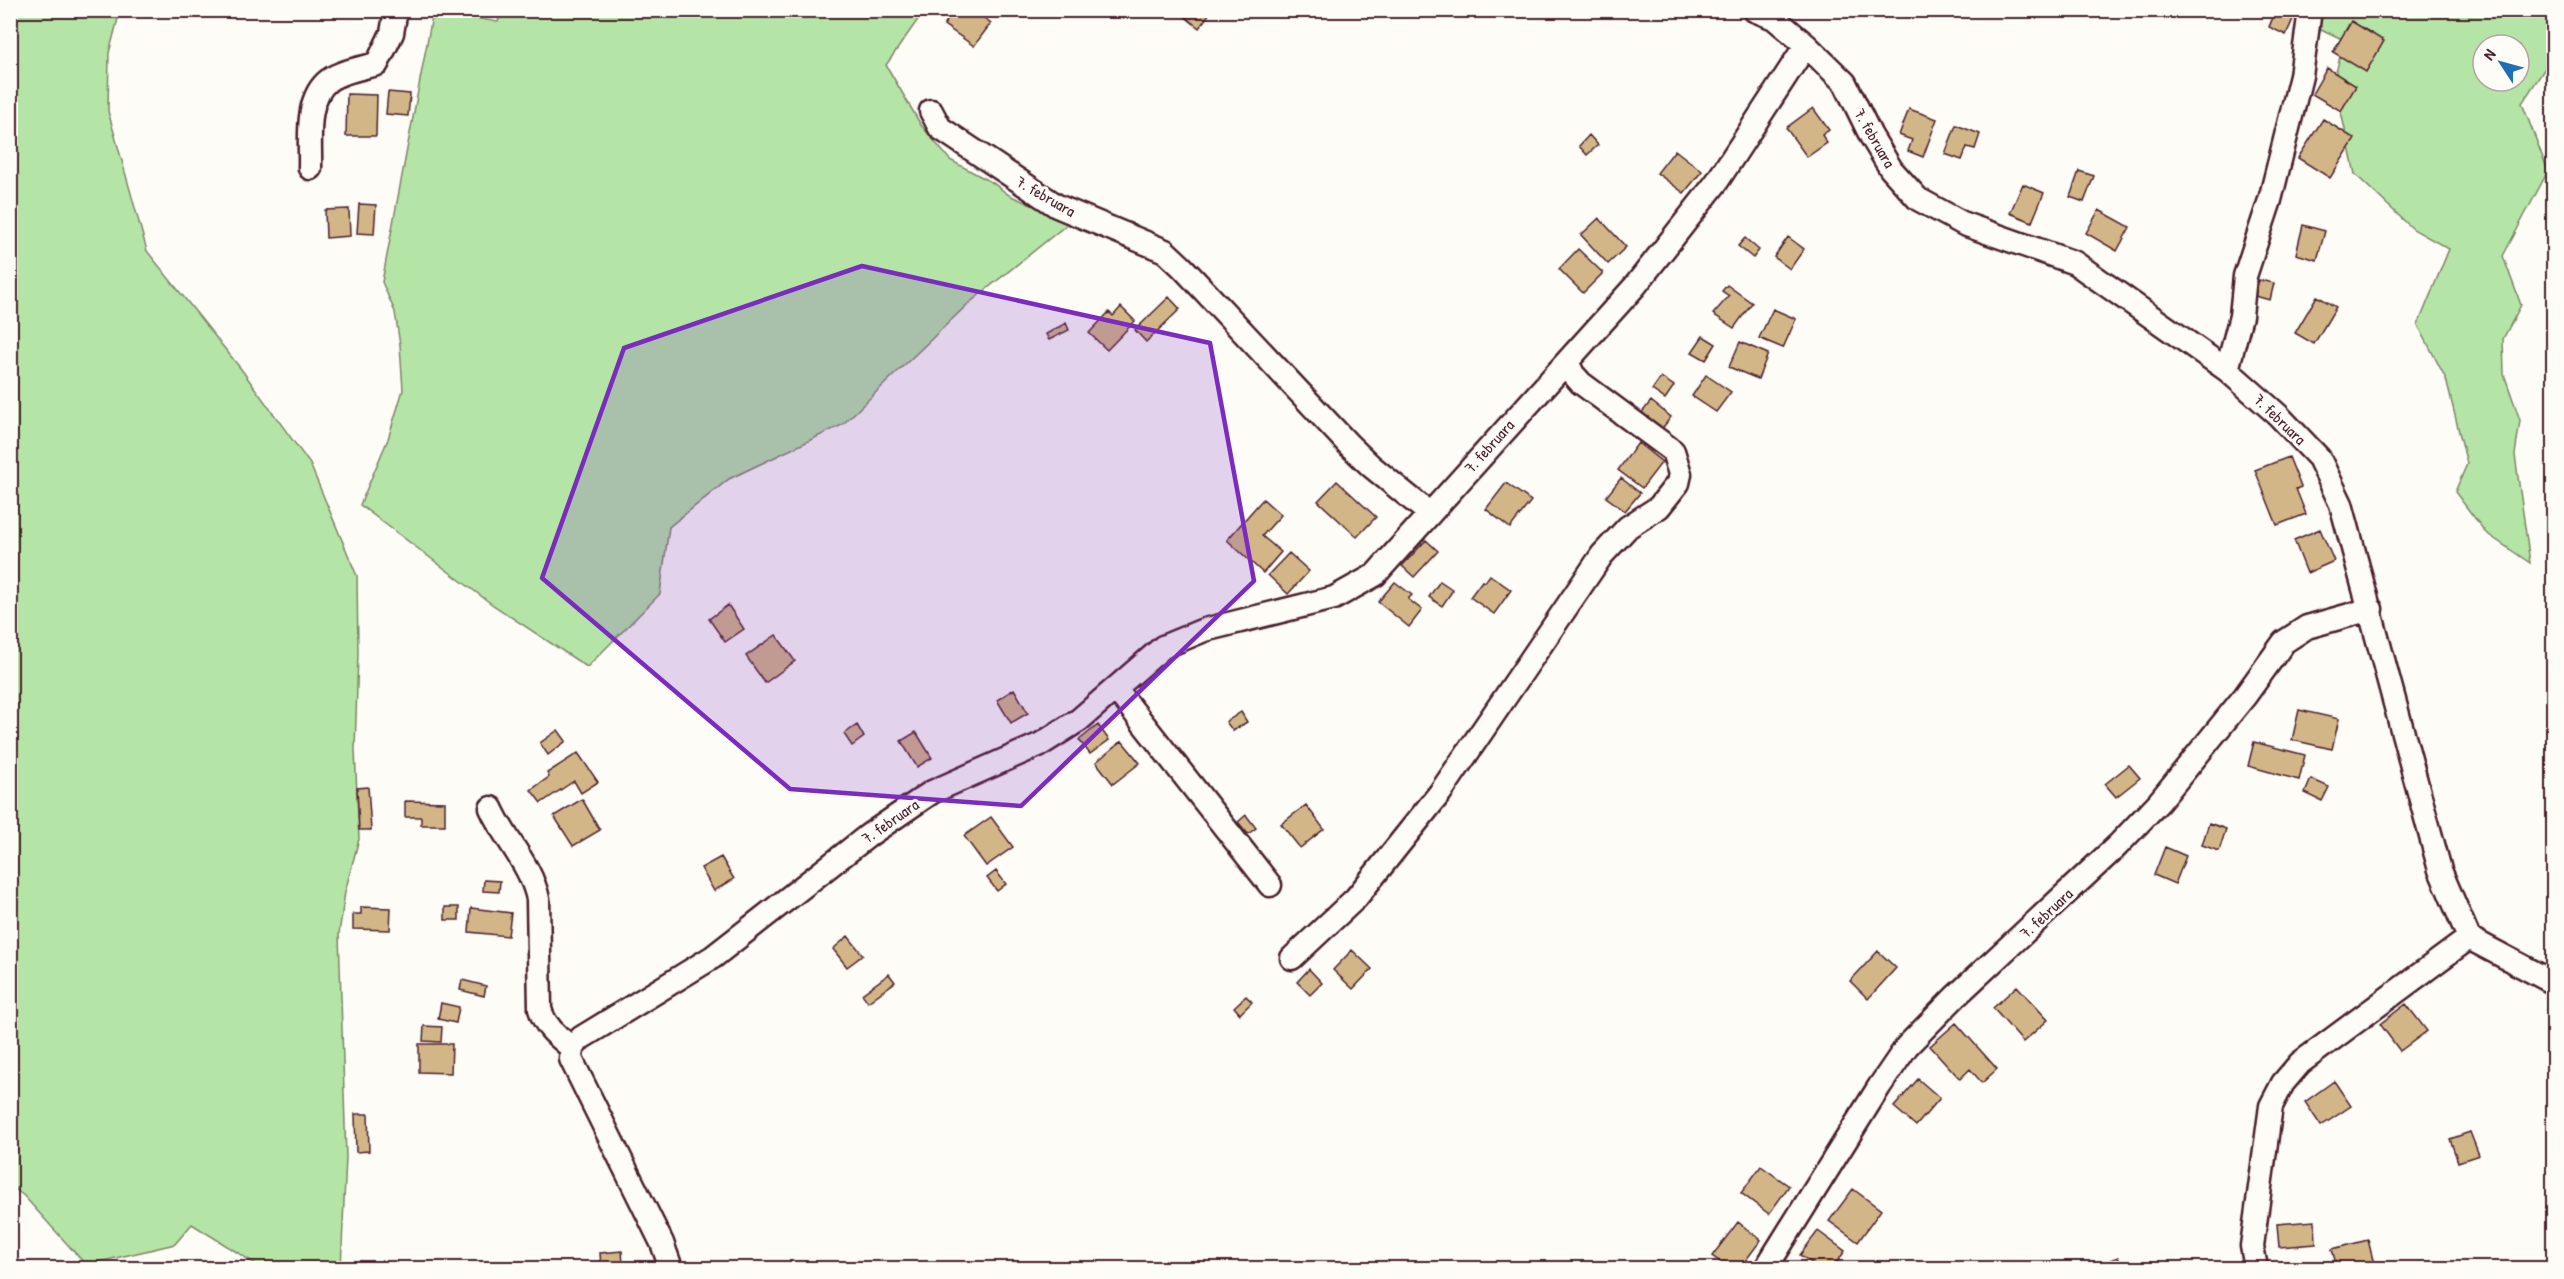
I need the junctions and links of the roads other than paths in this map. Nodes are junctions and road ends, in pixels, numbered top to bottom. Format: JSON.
{"nodes":[{"id":1,"x":396,"y":10,"type":"edge"},
{"id":2,"x":1754,"y":10,"type":"edge"},
{"id":3,"x":2310,"y":10,"type":"edge"},
{"id":4,"x":1806,"y":45,"type":"junction"},
{"id":5,"x":931,"y":111,"type":"dead end"},
{"id":6,"x":310,"y":168,"type":"dead end"},
{"id":7,"x":1567,"y":362,"type":"junction"},
{"id":8,"x":2227,"y":370,"type":"junction"},
{"id":9,"x":1430,"y":514,"type":"junction"},
{"id":10,"x":2372,"y":609,"type":"junction"},
{"id":11,"x":1116,"y":689,"type":"junction"},
{"id":12,"x":491,"y":808,"type":"dead end"},
{"id":13,"x":1270,"y":885,"type":"dead end"},
{"id":14,"x":2469,"y":938,"type":"junction"},
{"id":15,"x":1292,"y":958,"type":"dead end"},
{"id":16,"x":2553,"y":982,"type":"edge"},
{"id":17,"x":572,"y":1048,"type":"junction"},
{"id":18,"x":671,"y":1269,"type":"edge"},
{"id":19,"x":1766,"y":1269,"type":"edge"},
{"id":20,"x":2256,"y":1269,"type":"edge"}],
"edges":[{"from":1,"to":6,"type":"street"},
{"from":2,"to":4,"type":"street"},
{"from":3,"to":8,"type":"street"},
{"from":4,"to":7,"type":"street","name":"7. februara"},
{"from":4,"to":8,"type":"street","name":"7. februara"},
{"from":5,"to":9,"type":"street","name":"7. februara"},
{"from":7,"to":9,"type":"street","name":"7. februara"},
{"from":7,"to":15,"type":"street"},
{"from":8,"to":10,"type":"street","name":"7. februara"},
{"from":9,"to":11,"type":"street","name":"7. februara"},
{"from":10,"to":14,"type":"street","name":"7. februara"},
{"from":10,"to":19,"type":"street","name":"7. februara"},
{"from":11,"to":13,"type":"street"},
{"from":11,"to":17,"type":"street","name":"7. februara"},
{"from":12,"to":17,"type":"street"},
{"from":14,"to":16,"type":"street"},
{"from":14,"to":20,"type":"street"},
{"from":17,"to":18,"type":"street"}]}
